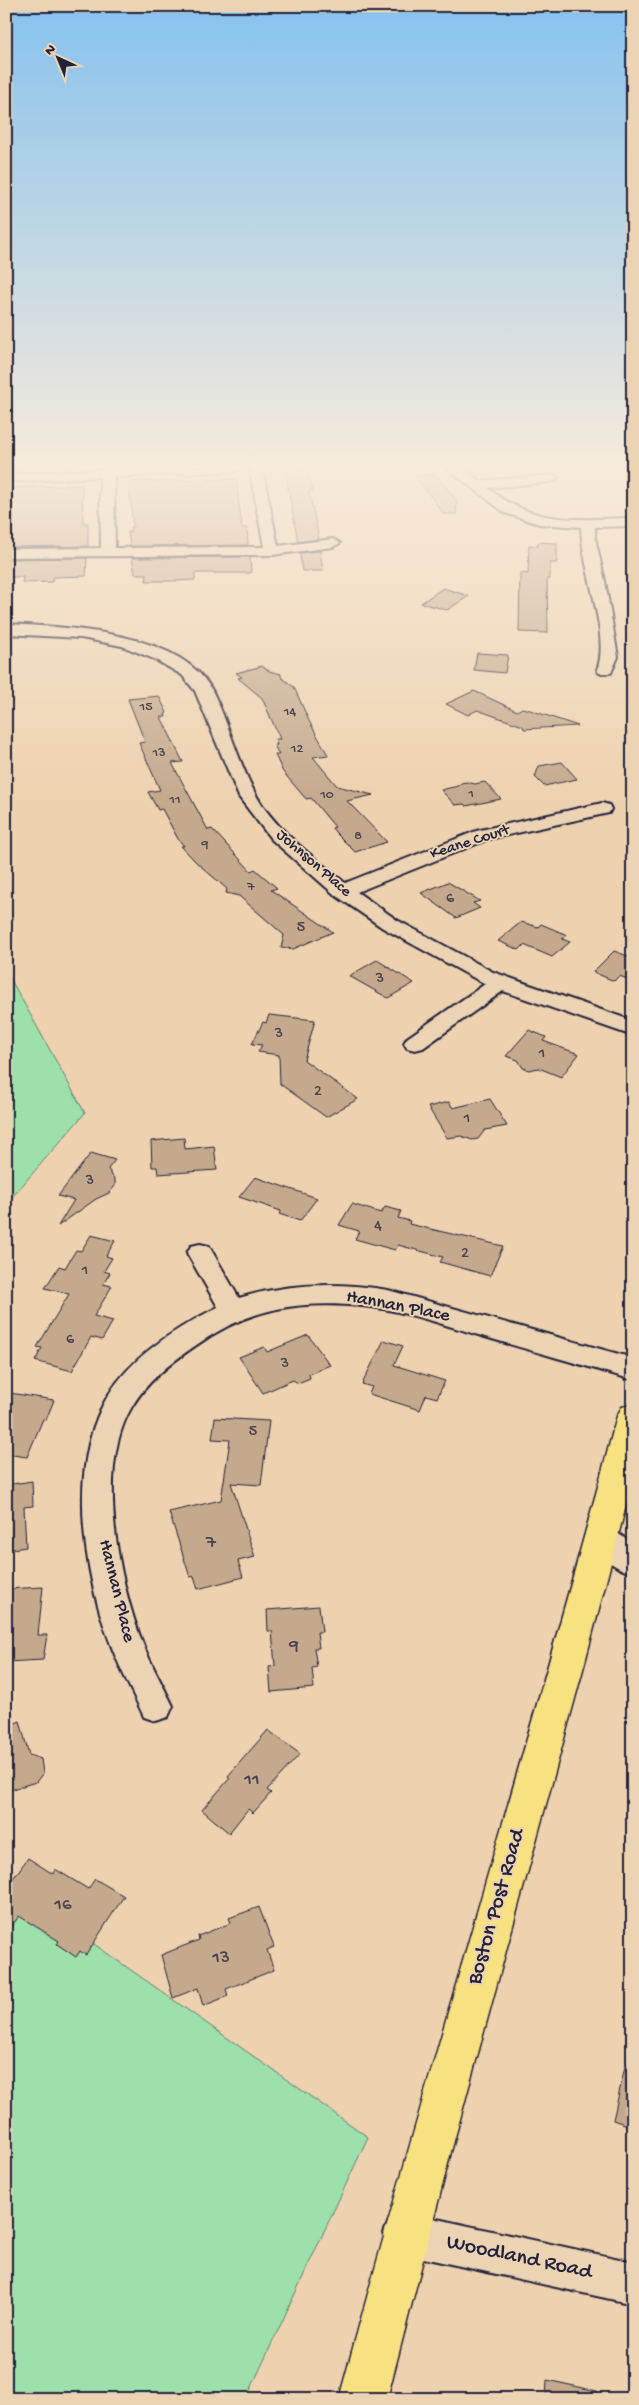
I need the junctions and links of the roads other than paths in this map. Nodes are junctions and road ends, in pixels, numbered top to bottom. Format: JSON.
{"nodes":[{"id":1,"x":598,"y":579,"type":"edge"},
{"id":2,"x":6,"y":629,"type":"edge"},
{"id":3,"x":604,"y":670,"type":"dead end"},
{"id":4,"x":602,"y":809,"type":"dead end"},
{"id":5,"x":342,"y":891,"type":"junction"},
{"id":6,"x":499,"y":984,"type":"junction"},
{"id":7,"x":633,"y":1029,"type":"edge"},
{"id":8,"x":415,"y":1043,"type":"dead end"},
{"id":9,"x":200,"y":1253,"type":"dead end"},
{"id":10,"x":234,"y":1312,"type":"junction"},
{"id":11,"x":633,"y":1369,"type":"edge"},
{"id":12,"x":633,"y":1416,"type":"edge"},
{"id":13,"x":617,"y":1550,"type":"edge"},
{"id":14,"x":156,"y":1706,"type":"dead end"},
{"id":15,"x":405,"y":2233,"type":"junction"},
{"id":16,"x":633,"y":2283,"type":"edge"},
{"id":17,"x":363,"y":2399,"type":"edge"}],
"edges":[{"from":1,"to":3,"type":"street"},
{"from":2,"to":5,"type":"street","name":"Johnson Place"},
{"from":4,"to":5,"type":"street","name":"Keane Court"},
{"from":5,"to":6,"type":"street","name":"Johnson Place"},
{"from":6,"to":7,"type":"street","name":"Johnson Place"},
{"from":6,"to":8,"type":"street"},
{"from":9,"to":10,"type":"street"},
{"from":10,"to":11,"type":"street","name":"Hannan Place"},
{"from":10,"to":14,"type":"street","name":"Hannan Place"},
{"from":12,"to":13,"type":"main road","name":"Boston Post Road"},
{"from":13,"to":15,"type":"main road","name":"Boston Post Road"},
{"from":15,"to":16,"type":"street","name":"Woodland Road"},
{"from":15,"to":17,"type":"main road","name":"Boston Post Road"}]}
